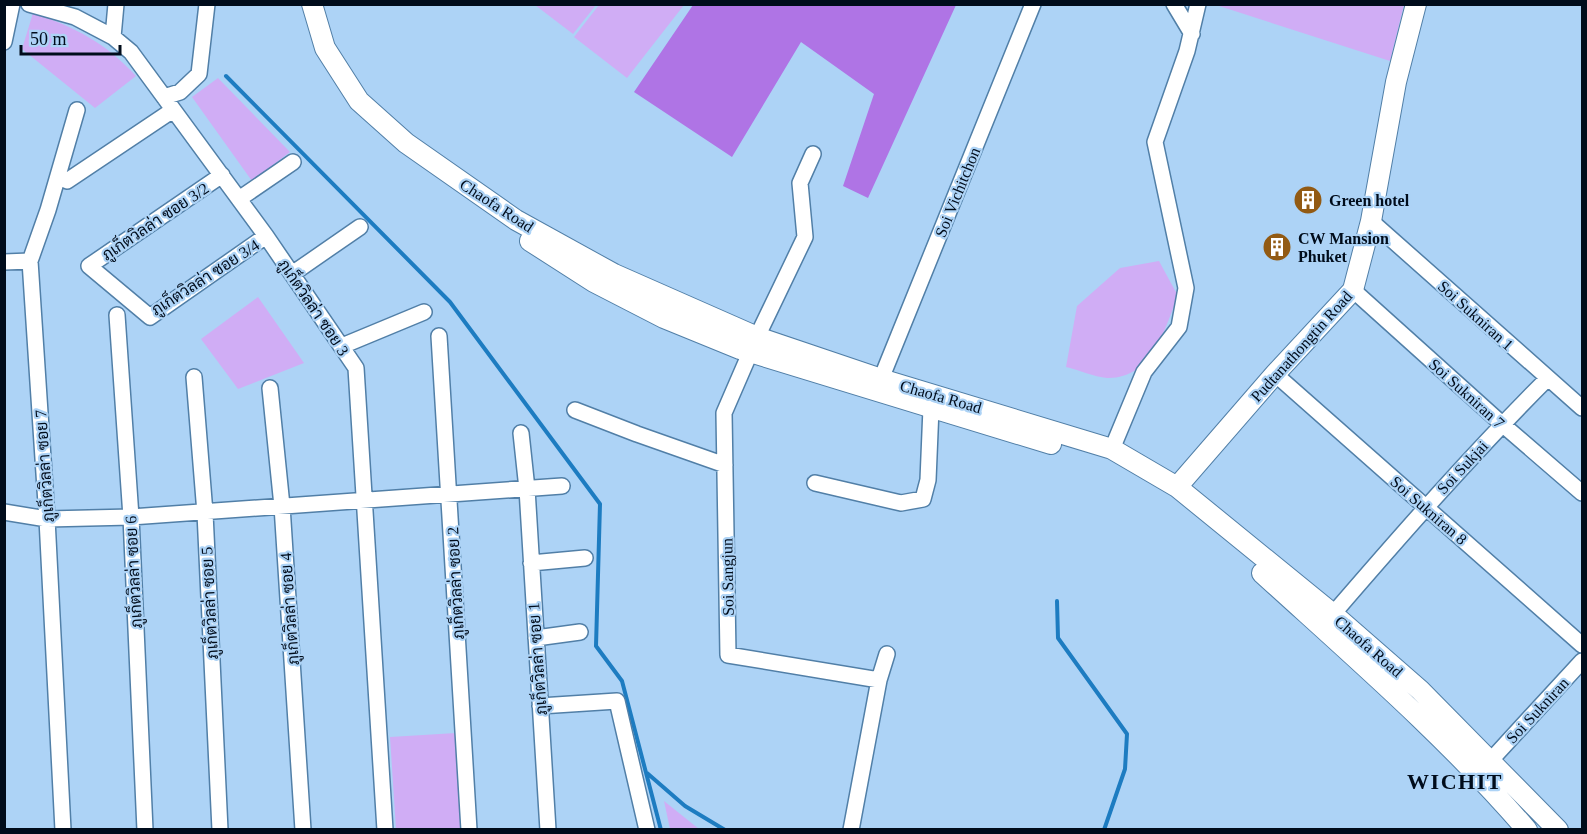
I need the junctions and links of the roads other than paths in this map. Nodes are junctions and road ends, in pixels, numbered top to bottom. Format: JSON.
{"nodes":[{"id":1,"x":12,"y":4,"type":"edge"},
{"id":2,"x":29,"y":4,"type":"edge"},
{"id":3,"x":116,"y":4,"type":"edge"},
{"id":4,"x":207,"y":4,"type":"edge"},
{"id":5,"x":299,"y":4,"type":"edge"},
{"id":6,"x":312,"y":4,"type":"edge"},
{"id":7,"x":1033,"y":4,"type":"edge"},
{"id":8,"x":1174,"y":4,"type":"edge"},
{"id":9,"x":1198,"y":4,"type":"edge"},
{"id":10,"x":1416,"y":4,"type":"edge"},
{"id":11,"x":1192,"y":34,"type":"junction"},
{"id":12,"x":112,"y":38,"type":"junction"},
{"id":13,"x":4,"y":42,"type":"edge"},
{"id":14,"x":164,"y":97,"type":"junction"},
{"id":15,"x":77,"y":110,"type":"dead end"},
{"id":16,"x":173,"y":110,"type":"junction"},
{"id":17,"x":813,"y":154,"type":"dead end"},
{"id":18,"x":293,"y":162,"type":"dead end"},
{"id":19,"x":222,"y":175,"type":"junction"},
{"id":20,"x":67,"y":182,"type":"dead end"},
{"id":21,"x":239,"y":199,"type":"junction"},
{"id":22,"x":1371,"y":221,"type":"junction"},
{"id":23,"x":360,"y":227,"type":"dead end"},
{"id":24,"x":266,"y":237,"type":"junction"},
{"id":25,"x":30,"y":261,"type":"junction"},
{"id":26,"x":4,"y":262,"type":"edge"},
{"id":27,"x":89,"y":266,"type":"joint"},
{"id":28,"x":292,"y":274,"type":"junction"},
{"id":29,"x":1353,"y":290,"type":"junction"},
{"id":30,"x":424,"y":312,"type":"dead end"},
{"id":31,"x":117,"y":315,"type":"dead end"},
{"id":32,"x":439,"y":336,"type":"dead end"},
{"id":33,"x":754,"y":345,"type":"junction"},
{"id":34,"x":342,"y":346,"type":"junction"},
{"id":35,"x":1275,"y":374,"type":"junction"},
{"id":36,"x":194,"y":377,"type":"dead end"},
{"id":37,"x":1548,"y":378,"type":"junction"},
{"id":38,"x":881,"y":379,"type":"junction"},
{"id":39,"x":270,"y":388,"type":"dead end"},
{"id":40,"x":931,"y":408,"type":"junction"},
{"id":41,"x":1582,"y":408,"type":"edge"},
{"id":42,"x":574,"y":410,"type":"dead end"},
{"id":43,"x":1502,"y":424,"type":"junction"},
{"id":44,"x":521,"y":433,"type":"dead end"},
{"id":45,"x":1112,"y":449,"type":"junction"},
{"id":46,"x":725,"y":465,"type":"junction"},
{"id":47,"x":815,"y":483,"type":"dead end"},
{"id":48,"x":562,"y":486,"type":"dead end"},
{"id":49,"x":1177,"y":487,"type":"junction"},
{"id":50,"x":527,"y":489,"type":"junction"},
{"id":51,"x":449,"y":493,"type":"junction"},
{"id":52,"x":1582,"y":494,"type":"edge"},
{"id":53,"x":366,"y":501,"type":"junction"},
{"id":54,"x":282,"y":506,"type":"junction"},
{"id":55,"x":1425,"y":507,"type":"junction"},
{"id":56,"x":4,"y":512,"type":"edge"},
{"id":57,"x":205,"y":513,"type":"junction"},
{"id":58,"x":131,"y":517,"type":"junction"},
{"id":59,"x":48,"y":519,"type":"junction"},
{"id":60,"x":585,"y":558,"type":"dead end"},
{"id":61,"x":531,"y":563,"type":"junction"},
{"id":62,"x":1333,"y":614,"type":"junction"},
{"id":63,"x":580,"y":632,"type":"dead end"},
{"id":64,"x":536,"y":638,"type":"junction"},
{"id":65,"x":1582,"y":645,"type":"edge"},
{"id":66,"x":887,"y":654,"type":"dead end"},
{"id":67,"x":1582,"y":661,"type":"edge"},
{"id":68,"x":879,"y":680,"type":"junction"},
{"id":69,"x":540,"y":706,"type":"junction"},
{"id":70,"x":1491,"y":760,"type":"junction"},
{"id":71,"x":63,"y":830,"type":"edge"},
{"id":72,"x":145,"y":830,"type":"edge"},
{"id":73,"x":220,"y":830,"type":"edge"},
{"id":74,"x":303,"y":830,"type":"edge"},
{"id":75,"x":385,"y":830,"type":"edge"},
{"id":76,"x":469,"y":830,"type":"edge"},
{"id":77,"x":548,"y":830,"type":"edge"},
{"id":78,"x":647,"y":830,"type":"edge"},
{"id":79,"x":851,"y":830,"type":"edge"},
{"id":80,"x":1527,"y":830,"type":"edge"},
{"id":81,"x":1558,"y":830,"type":"edge"}],
"edges":[{"from":1,"to":13,"type":"street"},
{"from":2,"to":12,"type":"street","name":"ภูเก็ตวิลล่า ซอย 3"},
{"from":3,"to":12,"type":"street"},
{"from":4,"to":14,"type":"street"},
{"from":5,"to":33,"type":"main road","name":"Chaofa Road"},
{"from":6,"to":33,"type":"main road","name":"Chaofa Road"},
{"from":7,"to":38,"type":"street","name":"Soi Vichitchon"},
{"from":8,"to":11,"type":"street"},
{"from":9,"to":11,"type":"street"},
{"from":10,"to":22,"type":"main road","name":"Pudtanathongtin Road"},
{"from":11,"to":45,"type":"street"},
{"from":12,"to":14,"type":"street","name":"ภูเก็ตวิลล่า ซอย 3"},
{"from":14,"to":16,"type":"street","name":"ภูเก็ตวิลล่า ซอย 3"},
{"from":15,"to":25,"type":"street","name":"ภูเก็ตวิลล่า ซอย 7"},
{"from":16,"to":19,"type":"street","name":"ภูเก็ตวิลล่า ซอย 3"},
{"from":16,"to":20,"type":"street"},
{"from":17,"to":33,"type":"street","name":"Soi Sangjun"},
{"from":18,"to":21,"type":"street"},
{"from":19,"to":21,"type":"street","name":"ภูเก็ตวิลล่า ซอย 3"},
{"from":19,"to":27,"type":"street","name":"ภูเก็ตวิลล่า ซอย 3/2"},
{"from":21,"to":24,"type":"street","name":"ภูเก็ตวิลล่า ซอย 3"},
{"from":22,"to":29,"type":"main road","name":"Pudtanathongtin Road"},
{"from":22,"to":37,"type":"street","name":"Soi Sukniran 1"},
{"from":23,"to":28,"type":"street"},
{"from":24,"to":27,"type":"street","name":"ภูเก็ตวิลล่า ซอย 3/4"},
{"from":24,"to":28,"type":"street","name":"ภูเก็ตวิลล่า ซอย 3"},
{"from":25,"to":26,"type":"street"},
{"from":25,"to":59,"type":"street","name":"ภูเก็ตวิลล่า ซอย 7"},
{"from":28,"to":34,"type":"street","name":"ภูเก็ตวิลล่า ซอย 3"},
{"from":29,"to":35,"type":"main road","name":"Pudtanathongtin Road"},
{"from":29,"to":43,"type":"street","name":"Soi Sukniran 7"},
{"from":30,"to":34,"type":"street"},
{"from":31,"to":58,"type":"street","name":"ภูเก็ตวิลล่า ซอย 6"},
{"from":32,"to":51,"type":"street","name":"ภูเก็ตวิลล่า ซอย 2"},
{"from":33,"to":38,"type":"main road","name":"Chaofa Road"},
{"from":33,"to":40,"type":"main road","name":"Chaofa Road"},
{"from":33,"to":46,"type":"street","name":"Soi Sangjun"},
{"from":34,"to":53,"type":"street","name":"ภูเก็ตวิลล่า ซอย 3"},
{"from":35,"to":49,"type":"main road","name":"Pudtanathongtin Road"},
{"from":35,"to":55,"type":"street","name":"Soi Sukniran 8"},
{"from":36,"to":57,"type":"street","name":"ภูเก็ตวิลล่า ซอย 5"},
{"from":37,"to":41,"type":"street","name":"Soi Sukniran 1"},
{"from":37,"to":43,"type":"street","name":"Soi Sukjai"},
{"from":38,"to":45,"type":"main road","name":"Chaofa Road"},
{"from":39,"to":54,"type":"street","name":"ภูเก็ตวิลล่า ซอย 4"},
{"from":40,"to":47,"type":"street"},
{"from":40,"to":80,"type":"main road","name":"Chaofa Road"},
{"from":42,"to":46,"type":"street"},
{"from":43,"to":52,"type":"street","name":"Soi Sukniran 7"},
{"from":43,"to":55,"type":"street","name":"Soi Sukjai"},
{"from":44,"to":50,"type":"street","name":"ภูเก็ตวิลล่า ซอย 1"},
{"from":45,"to":49,"type":"main road","name":"Chaofa Road"},
{"from":46,"to":68,"type":"street","name":"Soi Sangjun"},
{"from":48,"to":50,"type":"street"},
{"from":49,"to":62,"type":"main road","name":"Chaofa Road"},
{"from":50,"to":51,"type":"street"},
{"from":50,"to":61,"type":"street","name":"ภูเก็ตวิลล่า ซอย 1"},
{"from":51,"to":53,"type":"street"},
{"from":51,"to":76,"type":"street","name":"ภูเก็ตวิลล่า ซอย 2"},
{"from":53,"to":54,"type":"street"},
{"from":53,"to":75,"type":"street","name":"ภูเก็ตวิลล่า ซอย 3"},
{"from":54,"to":57,"type":"street"},
{"from":54,"to":74,"type":"street","name":"ภูเก็ตวิลล่า ซอย 4"},
{"from":55,"to":62,"type":"street","name":"Soi Sukjai"},
{"from":55,"to":65,"type":"street","name":"Soi Sukniran 8"},
{"from":56,"to":59,"type":"street"},
{"from":57,"to":58,"type":"street"},
{"from":57,"to":73,"type":"street","name":"ภูเก็ตวิลล่า ซอย 5"},
{"from":58,"to":59,"type":"street"},
{"from":58,"to":72,"type":"street","name":"ภูเก็ตวิลล่า ซอย 6"},
{"from":59,"to":71,"type":"street","name":"ภูเก็ตวิลล่า ซอย 7"},
{"from":60,"to":61,"type":"street"},
{"from":61,"to":64,"type":"street","name":"ภูเก็ตวิลล่า ซอย 1"},
{"from":62,"to":70,"type":"main road","name":"Chaofa Road"},
{"from":63,"to":64,"type":"street"},
{"from":64,"to":69,"type":"street","name":"ภูเก็ตวิลล่า ซอย 1"},
{"from":66,"to":68,"type":"street"},
{"from":67,"to":70,"type":"street","name":"Soi Sukniran"},
{"from":68,"to":79,"type":"street"},
{"from":69,"to":77,"type":"street","name":"ภูเก็ตวิลล่า ซอย 1"},
{"from":69,"to":78,"type":"street"},
{"from":70,"to":81,"type":"main road","name":"Chaofa Road"}]}
